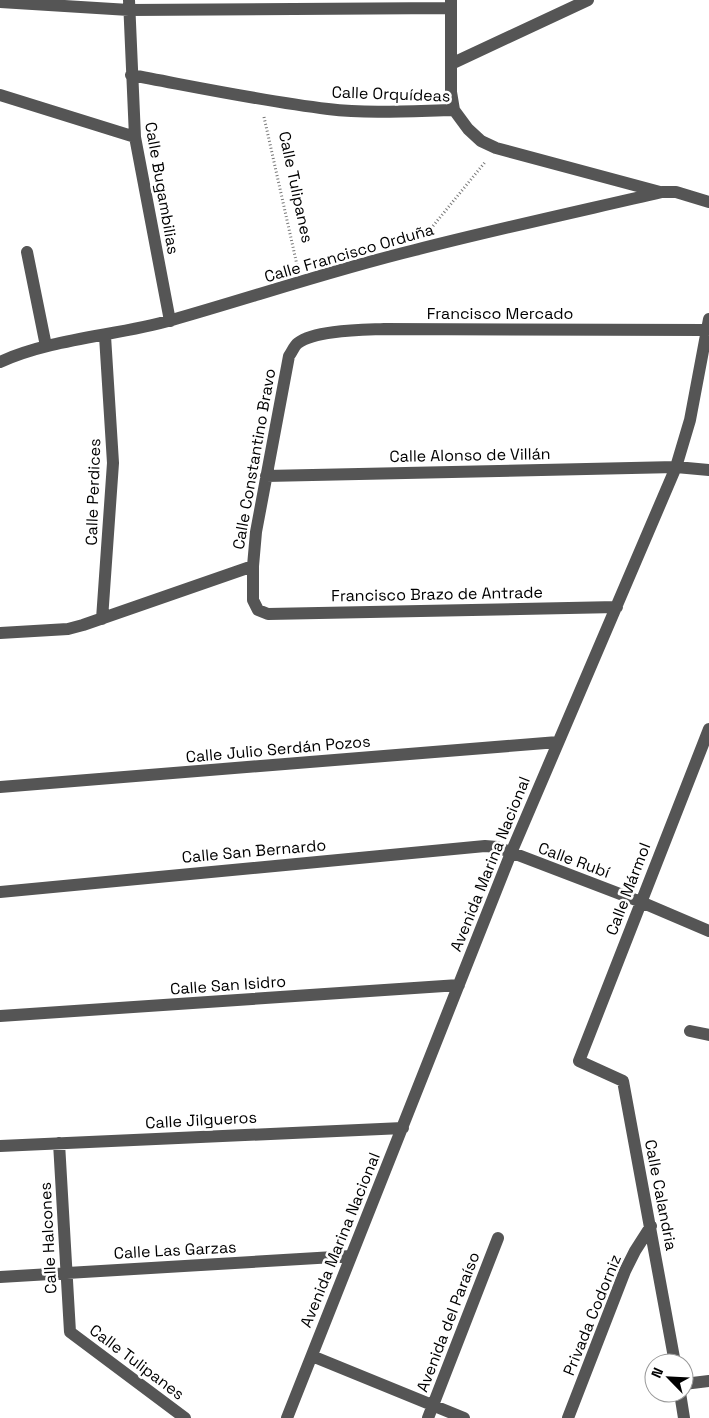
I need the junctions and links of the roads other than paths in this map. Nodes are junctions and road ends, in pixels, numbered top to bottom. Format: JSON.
{"nodes":[{"id":1,"x":588,"y":0,"type":"edge"},
{"id":2,"x":0,"y":2,"type":"edge"},
{"id":3,"x":451,"y":4,"type":"edge"},
{"id":4,"x":129,"y":5,"type":"edge"},
{"id":5,"x":451,"y":64,"type":"junction"},
{"id":6,"x":131,"y":75,"type":"junction"},
{"id":7,"x":0,"y":94,"type":"edge"},
{"id":8,"x":454,"y":110,"type":"junction"},
{"id":9,"x":135,"y":137,"type":"junction"},
{"id":10,"x":662,"y":192,"type":"junction"},
{"id":11,"x":709,"y":202,"type":"edge"},
{"id":12,"x":27,"y":252,"type":"dead end"},
{"id":13,"x":170,"y":321,"type":"junction"},
{"id":14,"x":708,"y":324,"type":"edge"},
{"id":15,"x":105,"y":336,"type":"junction"},
{"id":16,"x":296,"y":344,"type":"joint"},
{"id":17,"x":46,"y":346,"type":"junction"},
{"id":18,"x":0,"y":362,"type":"edge"},
{"id":19,"x":676,"y":467,"type":"junction"},
{"id":20,"x":709,"y":470,"type":"edge"},
{"id":21,"x":266,"y":476,"type":"junction"},
{"id":22,"x":253,"y":566,"type":"junction"},
{"id":23,"x":617,"y":607,"type":"junction"},
{"id":24,"x":258,"y":610,"type":"joint"},
{"id":25,"x":102,"y":619,"type":"junction"},
{"id":26,"x":0,"y":633,"type":"edge"},
{"id":27,"x":709,"y":729,"type":"edge"},
{"id":28,"x":558,"y":742,"type":"junction"},
{"id":29,"x":0,"y":787,"type":"edge"},
{"id":30,"x":510,"y":853,"type":"junction"},
{"id":31,"x":0,"y":892,"type":"edge"},
{"id":32,"x":641,"y":902,"type":"junction"},
{"id":33,"x":709,"y":931,"type":"edge"},
{"id":34,"x":459,"y":985,"type":"junction"},
{"id":35,"x":0,"y":1016,"type":"edge"},
{"id":36,"x":690,"y":1032,"type":"dead end"},
{"id":37,"x":709,"y":1035,"type":"edge"},
{"id":38,"x":579,"y":1061,"type":"joint"},
{"id":39,"x":403,"y":1128,"type":"junction"},
{"id":40,"x":59,"y":1143,"type":"junction"},
{"id":41,"x":0,"y":1146,"type":"edge"},
{"id":42,"x":651,"y":1226,"type":"junction"},
{"id":43,"x":498,"y":1238,"type":"dead end"},
{"id":44,"x":352,"y":1256,"type":"junction"},
{"id":45,"x":66,"y":1272,"type":"junction"},
{"id":46,"x":0,"y":1277,"type":"edge"},
{"id":47,"x":70,"y":1332,"type":"joint"},
{"id":48,"x":673,"y":1353,"type":"edge"},
{"id":49,"x":312,"y":1356,"type":"junction"},
{"id":50,"x":709,"y":1381,"type":"edge"},
{"id":51,"x":694,"y":1383,"type":"edge"},
{"id":52,"x":682,"y":1403,"type":"edge"},
{"id":53,"x":433,"y":1406,"type":"junction"},
{"id":54,"x":184,"y":1418,"type":"edge"},
{"id":55,"x":287,"y":1418,"type":"edge"},
{"id":56,"x":428,"y":1418,"type":"edge"},
{"id":57,"x":464,"y":1418,"type":"edge"},
{"id":58,"x":568,"y":1418,"type":"edge"},
{"id":59,"x":684,"y":1418,"type":"edge"}],
"edges":[{"from":1,"to":5,"type":"street"},
{"from":2,"to":4,"type":"street"},
{"from":3,"to":4,"type":"street"},
{"from":3,"to":5,"type":"street"},
{"from":4,"to":6,"type":"street","name":"Calle Bugambilias"},
{"from":5,"to":8,"type":"street"},
{"from":6,"to":8,"type":"street","name":"Calle Orquídeas"},
{"from":6,"to":9,"type":"street","name":"Calle Bugambilias"},
{"from":7,"to":9,"type":"street"},
{"from":8,"to":10,"type":"street","name":"Calle Orquídeas"},
{"from":9,"to":13,"type":"street","name":"Calle Bugambilias"},
{"from":10,"to":11,"type":"street","name":"Calle Francisco Orduña"},
{"from":10,"to":13,"type":"street","name":"Calle Francisco Orduña"},
{"from":12,"to":17,"type":"street"},
{"from":13,"to":15,"type":"street","name":"Calle Francisco Orduña"},
{"from":14,"to":16,"type":"street","name":"Francisco Mercado"},
{"from":14,"to":19,"type":"street","name":"Avenida Marina Nacional"},
{"from":15,"to":17,"type":"street","name":"Calle Francisco Orduña"},
{"from":15,"to":25,"type":"street","name":"Calle Perdices"},
{"from":16,"to":21,"type":"street","name":"Calle Constantino Bravo"},
{"from":17,"to":18,"type":"street","name":"Calle Francisco Orduña"},
{"from":19,"to":20,"type":"street","name":"Calle Alonso de Villán"},
{"from":19,"to":21,"type":"street","name":"Calle Alonso de Villán"},
{"from":19,"to":23,"type":"street","name":"Avenida Marina Nacional"},
{"from":21,"to":22,"type":"street","name":"Calle Constantino Bravo"},
{"from":22,"to":24,"type":"street","name":"Calle Constantino Bravo"},
{"from":22,"to":25,"type":"street"},
{"from":23,"to":24,"type":"street","name":"Francisco Brazo de Antrade"},
{"from":23,"to":28,"type":"street","name":"Avenida Marina Nacional"},
{"from":25,"to":26,"type":"street"},
{"from":27,"to":32,"type":"street","name":"Calle Mármol"},
{"from":28,"to":29,"type":"street","name":"Calle Julio Serdán Pozos"},
{"from":28,"to":30,"type":"street","name":"Avenida Marina Nacional"},
{"from":30,"to":31,"type":"street","name":"Calle San Bernardo"},
{"from":30,"to":32,"type":"street","name":"Calle Rubí"},
{"from":30,"to":34,"type":"street","name":"Avenida Marina Nacional"},
{"from":32,"to":33,"type":"street","name":"Calle Rubí"},
{"from":32,"to":38,"type":"street","name":"Calle Mármol"},
{"from":34,"to":35,"type":"street","name":"Calle San Isidro"},
{"from":34,"to":39,"type":"street","name":"Avenida Marina Nacional"},
{"from":36,"to":37,"type":"street"},
{"from":38,"to":42,"type":"street","name":"Calle Calandria"},
{"from":39,"to":40,"type":"street","name":"Calle Jilgueros"},
{"from":39,"to":44,"type":"street","name":"Avenida Marina Nacional"},
{"from":40,"to":41,"type":"street","name":"Calle Jilgueros"},
{"from":40,"to":45,"type":"street","name":"Calle Halcones"},
{"from":42,"to":48,"type":"street","name":"Calle Calandria"},
{"from":42,"to":58,"type":"street","name":"Privada Codorniz"},
{"from":43,"to":53,"type":"street","name":"Avenida del Paraíso"},
{"from":44,"to":45,"type":"street","name":"Calle Las Garzas"},
{"from":44,"to":49,"type":"street","name":"Avenida Marina Nacional"},
{"from":45,"to":46,"type":"street","name":"Calle Las Garzas"},
{"from":45,"to":47,"type":"street","name":"Calle Halcones"},
{"from":47,"to":54,"type":"street","name":"Calle Tulipanes"},
{"from":49,"to":53,"type":"street"},
{"from":49,"to":55,"type":"street","name":"Avenida Marina Nacional"},
{"from":50,"to":51,"type":"street"},
{"from":52,"to":59,"type":"street"},
{"from":53,"to":56,"type":"street","name":"Avenida del Paraíso"},
{"from":53,"to":57,"type":"street"}]}
